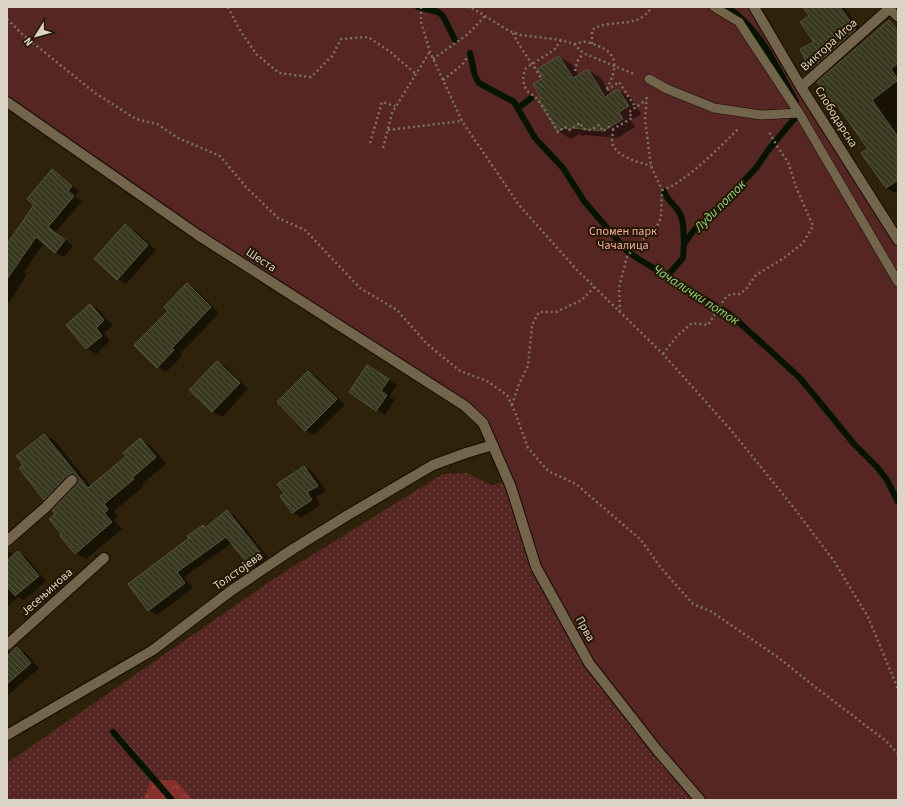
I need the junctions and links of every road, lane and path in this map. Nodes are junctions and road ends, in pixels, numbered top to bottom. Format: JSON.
{"nodes":[{"id":1,"x":228,"y":7,"type":"edge"},
{"id":2,"x":467,"y":7,"type":"edge"},
{"id":3,"x":652,"y":7,"type":"edge"},
{"id":4,"x":714,"y":7,"type":"edge"},
{"id":5,"x":754,"y":7,"type":"edge"},
{"id":6,"x":421,"y":8,"type":"edge"},
{"id":7,"x":890,"y":8,"type":"edge"},
{"id":8,"x":485,"y":16,"type":"junction"},
{"id":9,"x":898,"y":17,"type":"edge"},
{"id":10,"x":513,"y":32,"type":"junction"},
{"id":11,"x":561,"y":40,"type":"junction"},
{"id":12,"x":574,"y":44,"type":"junction"},
{"id":13,"x":592,"y":44,"type":"junction"},
{"id":14,"x":430,"y":52,"type":"junction"},
{"id":15,"x":583,"y":53,"type":"junction"},
{"id":16,"x":468,"y":56,"type":"dead end"},
{"id":17,"x":433,"y":59,"type":"junction"},
{"id":18,"x":533,"y":64,"type":"junction"},
{"id":19,"x":615,"y":66,"type":"junction"},
{"id":20,"x":576,"y":71,"type":"dead end"},
{"id":21,"x":416,"y":74,"type":"junction"},
{"id":22,"x":541,"y":78,"type":"dead end"},
{"id":23,"x":649,"y":79,"type":"junction"},
{"id":24,"x":443,"y":80,"type":"junction"},
{"id":25,"x":801,"y":86,"type":"junction"},
{"id":26,"x":646,"y":99,"type":"junction"},
{"id":27,"x":7,"y":102,"type":"edge"},
{"id":28,"x":395,"y":106,"type":"junction"},
{"id":29,"x":636,"y":108,"type":"junction"},
{"id":30,"x":799,"y":113,"type":"junction"},
{"id":31,"x":754,"y":114,"type":"junction"},
{"id":32,"x":462,"y":121,"type":"junction"},
{"id":33,"x":388,"y":130,"type":"junction"},
{"id":34,"x":613,"y":130,"type":"junction"},
{"id":35,"x":771,"y":136,"type":"dead end"},
{"id":36,"x":370,"y":143,"type":"dead end"},
{"id":37,"x":383,"y":148,"type":"dead end"},
{"id":38,"x":652,"y":166,"type":"junction"},
{"id":39,"x":662,"y":190,"type":"junction"},
{"id":40,"x":898,"y":240,"type":"edge"},
{"id":41,"x":898,"y":282,"type":"edge"},
{"id":42,"x":594,"y":287,"type":"junction"},
{"id":43,"x":620,"y":312,"type":"junction"},
{"id":44,"x":663,"y":354,"type":"junction"},
{"id":45,"x":512,"y":405,"type":"dead end"},
{"id":46,"x":493,"y":445,"type":"junction"},
{"id":47,"x":72,"y":480,"type":"dead end"},
{"id":48,"x":7,"y":541,"type":"edge"},
{"id":49,"x":104,"y":558,"type":"dead end"},
{"id":50,"x":7,"y":645,"type":"edge"},
{"id":51,"x":898,"y":690,"type":"edge"},
{"id":52,"x":7,"y":735,"type":"edge"},
{"id":53,"x":700,"y":800,"type":"edge"}],
"edges":[{"from":1,"to":21,"type":"path"},
{"from":2,"to":8,"type":"path"},
{"from":3,"to":13,"type":"path"},
{"from":4,"to":30,"type":"lane"},
{"from":5,"to":25,"type":"street","name":"Слободарска"},
{"from":6,"to":14,"type":"path"},
{"from":7,"to":9,"type":"lane"},
{"from":7,"to":25,"type":"street","name":"Виктора Игоа"},
{"from":8,"to":10,"type":"path"},
{"from":8,"to":17,"type":"path"},
{"from":10,"to":11,"type":"path"},
{"from":10,"to":18,"type":"path"},
{"from":11,"to":12,"type":"path"},
{"from":11,"to":18,"type":"path"},
{"from":12,"to":13,"type":"path"},
{"from":12,"to":15,"type":"path"},
{"from":13,"to":19,"type":"path"},
{"from":14,"to":17,"type":"path"},
{"from":14,"to":21,"type":"path"},
{"from":15,"to":19,"type":"path"},
{"from":15,"to":20,"type":"path"},
{"from":16,"to":24,"type":"path"},
{"from":17,"to":24,"type":"path"},
{"from":18,"to":22,"type":"path"},
{"from":18,"to":34,"type":"path"},
{"from":19,"to":23,"type":"path"},
{"from":19,"to":29,"type":"path"},
{"from":21,"to":28,"type":"path"},
{"from":23,"to":26,"type":"path"},
{"from":23,"to":31,"type":"lane"},
{"from":24,"to":32,"type":"path"},
{"from":25,"to":40,"type":"street","name":"Слободарска"},
{"from":26,"to":29,"type":"path"},
{"from":26,"to":38,"type":"path"},
{"from":27,"to":46,"type":"street","name":"Шеста"},
{"from":28,"to":33,"type":"path"},
{"from":28,"to":36,"type":"path"},
{"from":29,"to":34,"type":"path"},
{"from":30,"to":31,"type":"lane"},
{"from":30,"to":41,"type":"lane"},
{"from":31,"to":39,"type":"path"},
{"from":32,"to":33,"type":"path"},
{"from":32,"to":42,"type":"path"},
{"from":33,"to":37,"type":"path"},
{"from":34,"to":38,"type":"path"},
{"from":35,"to":44,"type":"path"},
{"from":38,"to":39,"type":"path"},
{"from":39,"to":43,"type":"path"},
{"from":42,"to":43,"type":"path"},
{"from":42,"to":45,"type":"path"},
{"from":43,"to":44,"type":"path"},
{"from":44,"to":51,"type":"path"},
{"from":46,"to":52,"type":"street","name":"Толстојева"},
{"from":46,"to":53,"type":"street","name":"Прва"},
{"from":47,"to":48,"type":"street"},
{"from":49,"to":50,"type":"street","name":"Јесењинова"}]}
